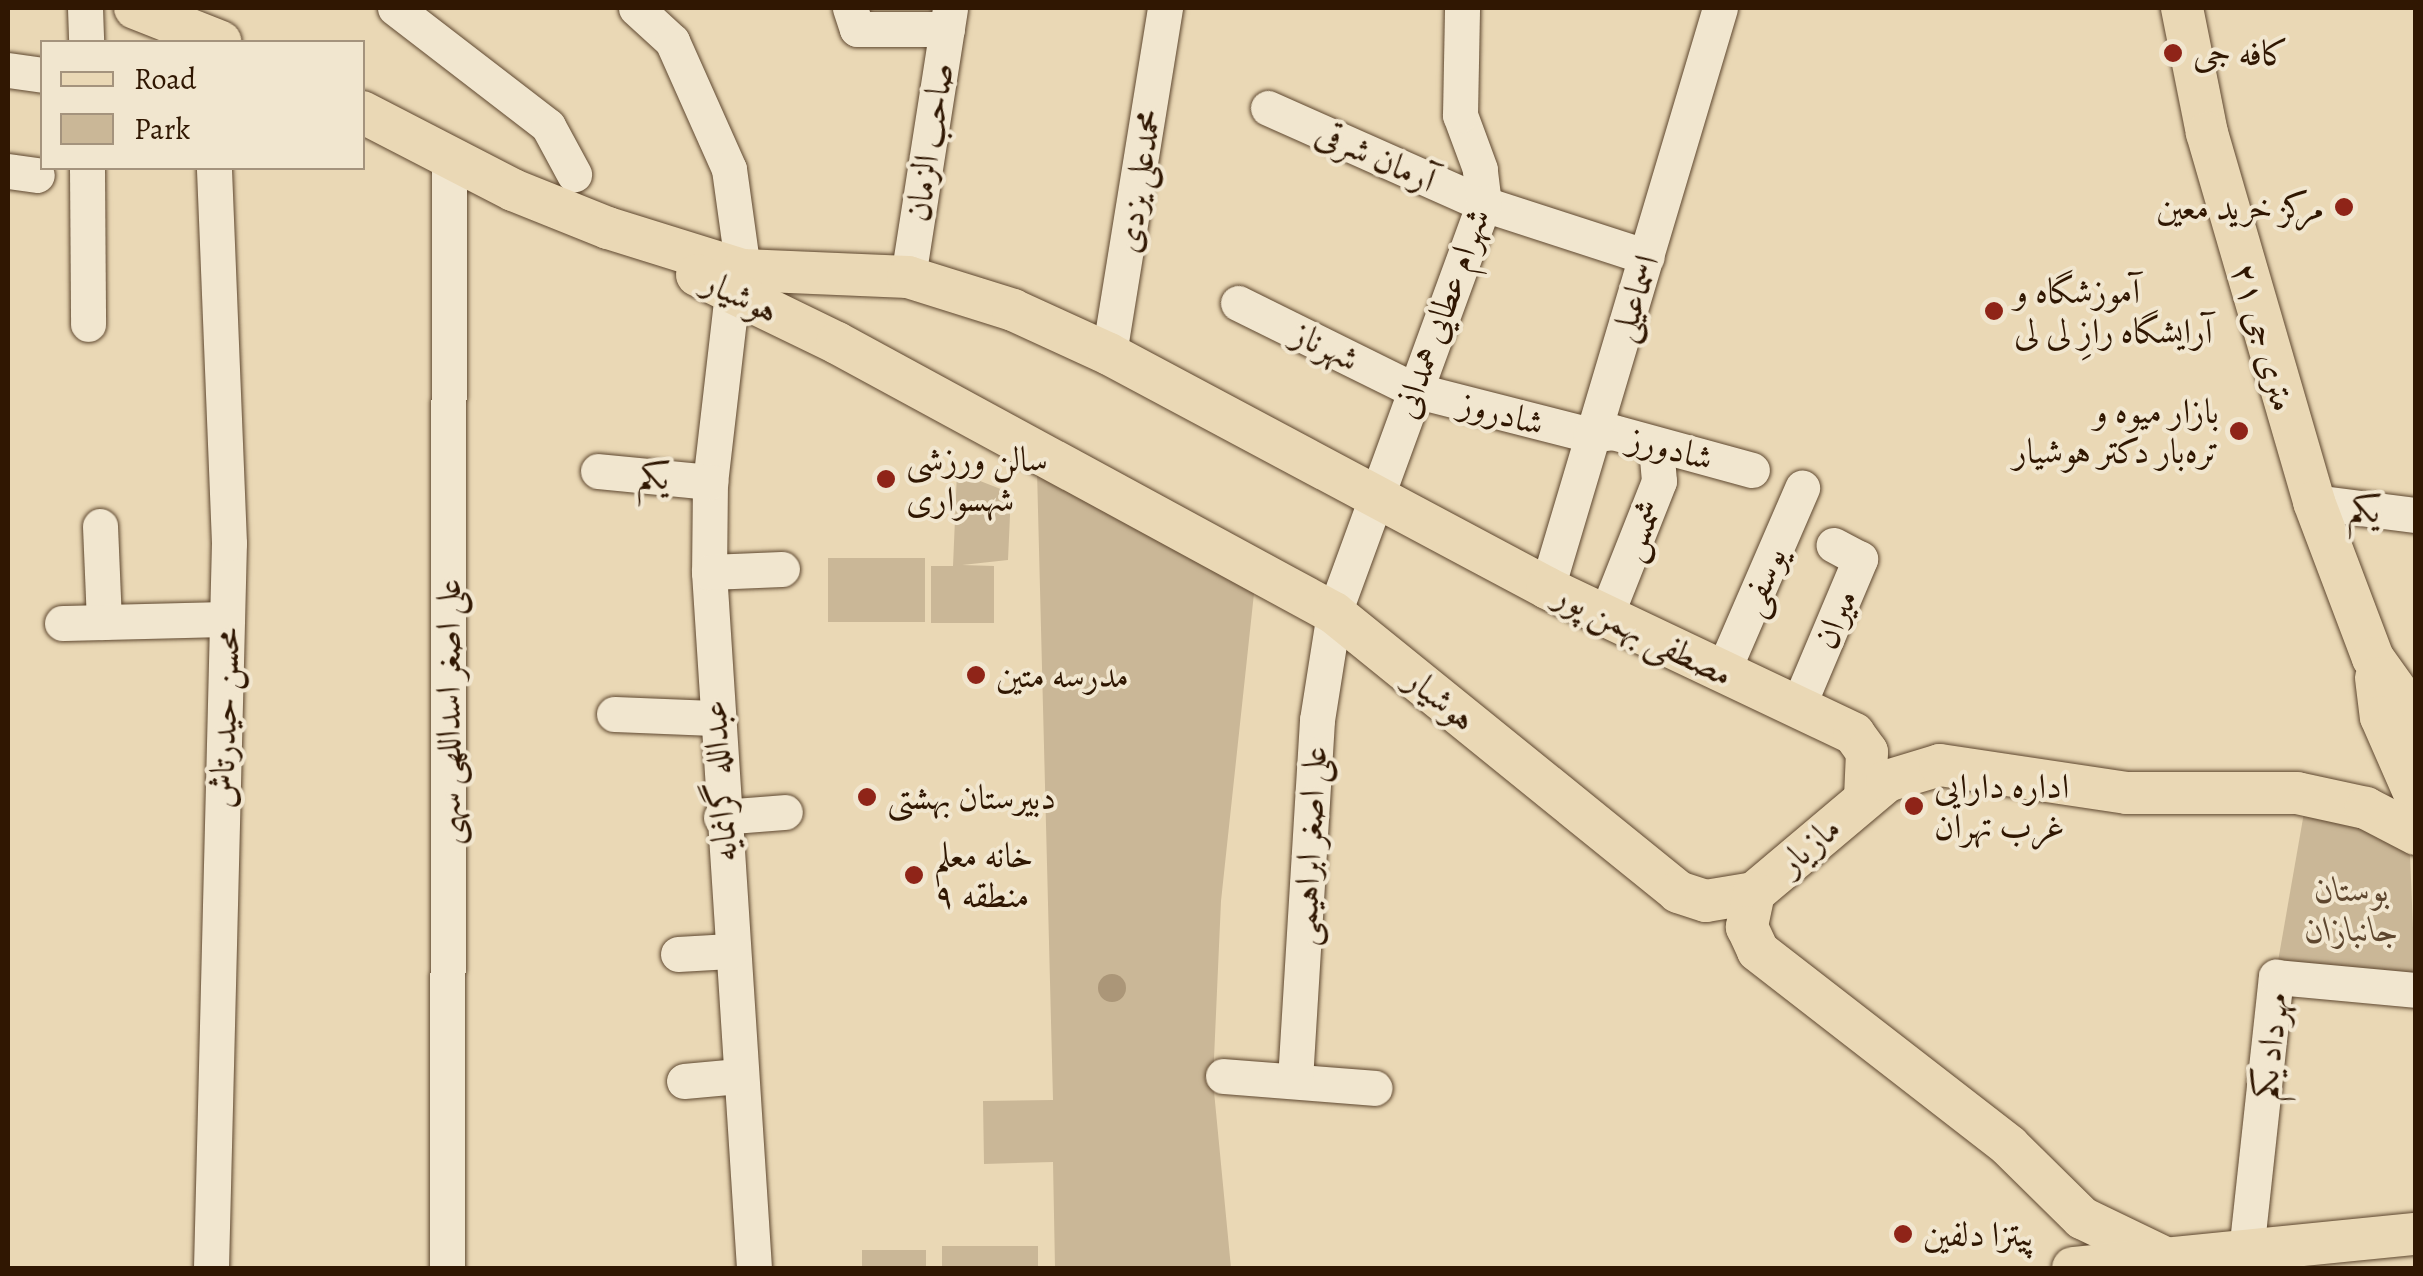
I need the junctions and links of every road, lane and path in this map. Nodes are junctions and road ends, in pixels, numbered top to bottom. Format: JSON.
{"nodes":[{"id":1,"x":86,"y":8,"type":"edge"},
{"id":2,"x":135,"y":8,"type":"edge"},
{"id":3,"x":395,"y":8,"type":"edge"},
{"id":4,"x":636,"y":8,"type":"edge"},
{"id":5,"x":850,"y":8,"type":"edge"},
{"id":6,"x":1166,"y":8,"type":"edge"},
{"id":7,"x":1462,"y":8,"type":"edge"},
{"id":8,"x":1720,"y":8,"type":"edge"},
{"id":9,"x":2182,"y":8,"type":"edge"},
{"id":10,"x":948,"y":18,"type":"edge"},
{"id":11,"x":674,"y":24,"type":"edge"},
{"id":12,"x":86,"y":40,"type":"edge"},
{"id":13,"x":213,"y":40,"type":"edge"},
{"id":14,"x":8,"y":70,"type":"edge"},
{"id":15,"x":40,"y":75,"type":"edge"},
{"id":16,"x":1268,"y":108,"type":"dead end"},
{"id":17,"x":365,"y":113,"type":"edge"},
{"id":18,"x":449,"y":154,"type":"junction"},
{"id":19,"x":87,"y":170,"type":"edge"},
{"id":20,"x":214,"y":170,"type":"edge"},
{"id":21,"x":574,"y":174,"type":"dead end"},
{"id":22,"x":1484,"y":204,"type":"junction"},
{"id":23,"x":1647,"y":256,"type":"junction"},
{"id":24,"x":908,"y":277,"type":"junction"},
{"id":25,"x":858,"y":278,"type":"junction"},
{"id":26,"x":738,"y":282,"type":"junction"},
{"id":27,"x":1238,"y":303,"type":"dead end"},
{"id":28,"x":88,"y":324,"type":"dead end"},
{"id":29,"x":837,"y":342,"type":"junction"},
{"id":30,"x":1109,"y":354,"type":"junction"},
{"id":31,"x":1414,"y":390,"type":"junction"},
{"id":32,"x":1590,"y":436,"type":"junction"},
{"id":33,"x":1656,"y":444,"type":"junction"},
{"id":34,"x":1752,"y":470,"type":"dead end"},
{"id":35,"x":598,"y":471,"type":"dead end"},
{"id":36,"x":710,"y":482,"type":"junction"},
{"id":37,"x":1802,"y":488,"type":"dead end"},
{"id":38,"x":1372,"y":498,"type":"junction"},
{"id":39,"x":2314,"y":502,"type":"junction"},
{"id":40,"x":2416,"y":515,"type":"edge"},
{"id":41,"x":100,"y":526,"type":"dead end"},
{"id":42,"x":1834,"y":545,"type":"dead end"},
{"id":43,"x":782,"y":569,"type":"dead end"},
{"id":44,"x":709,"y":572,"type":"junction"},
{"id":45,"x":1548,"y":588,"type":"junction"},
{"id":46,"x":1334,"y":613,"type":"junction"},
{"id":47,"x":1606,"y":615,"type":"junction"},
{"id":48,"x":227,"y":620,"type":"junction"},
{"id":49,"x":104,"y":622,"type":"junction"},
{"id":50,"x":62,"y":623,"type":"dead end"},
{"id":51,"x":2372,"y":658,"type":"junction"},
{"id":52,"x":1722,"y":673,"type":"junction"},
{"id":53,"x":2416,"y":679,"type":"edge"},
{"id":54,"x":1798,"y":706,"type":"junction"},
{"id":55,"x":614,"y":714,"type":"dead end"},
{"id":56,"x":714,"y":718,"type":"junction"},
{"id":57,"x":2416,"y":718,"type":"edge"},
{"id":58,"x":1865,"y":797,"type":"junction"},
{"id":59,"x":2416,"y":797,"type":"edge"},
{"id":60,"x":785,"y":812,"type":"dead end"},
{"id":61,"x":721,"y":817,"type":"junction"},
{"id":62,"x":2416,"y":834,"type":"edge"},
{"id":63,"x":1754,"y":893,"type":"junction"},
{"id":64,"x":730,"y":951,"type":"junction"},
{"id":65,"x":678,"y":954,"type":"dead end"},
{"id":66,"x":2416,"y":990,"type":"edge"},
{"id":67,"x":739,"y":1076,"type":"junction"},
{"id":68,"x":1223,"y":1076,"type":"dead end"},
{"id":69,"x":684,"y":1080,"type":"dead end"},
{"id":70,"x":1295,"y":1080,"type":"junction"},
{"id":71,"x":1375,"y":1088,"type":"dead end"},
{"id":72,"x":2416,"y":1206,"type":"edge"},
{"id":73,"x":2416,"y":1234,"type":"edge"},
{"id":74,"x":2310,"y":1247,"type":"junction"},
{"id":75,"x":2246,"y":1252,"type":"junction"},
{"id":76,"x":2165,"y":1258,"type":"junction"},
{"id":77,"x":211,"y":1268,"type":"edge"},
{"id":78,"x":448,"y":1268,"type":"edge"},
{"id":79,"x":754,"y":1268,"type":"edge"},
{"id":80,"x":2073,"y":1268,"type":"edge"}],
"edges":[{"from":1,"to":12,"type":"street"},
{"from":2,"to":13,"type":"main road"},
{"from":3,"to":21,"type":"street"},
{"from":4,"to":11,"type":"street"},
{"from":5,"to":10,"type":"street"},
{"from":6,"to":30,"type":"street","name":"محمدعلی یزدی"},
{"from":7,"to":22,"type":"street","name":"شهرام عطایی همدانی"},
{"from":8,"to":23,"type":"street","name":"اسماعیلی"},
{"from":9,"to":39,"type":"main road","name":"۲۱ متری جی"},
{"from":10,"to":24,"type":"street","name":"صاحب الزمان"},
{"from":11,"to":26,"type":"street","name":"عبدالله گرانمایه"},
{"from":14,"to":15,"type":"street"},
{"from":16,"to":22,"type":"street","name":"آرمان شرقی"},
{"from":17,"to":18,"type":"main road","name":"هوشیار"},
{"from":18,"to":26,"type":"main road","name":"هوشیار"},
{"from":18,"to":78,"type":"street","name":"علی اصغر اسداللهی سهی"},
{"from":19,"to":28,"type":"street"},
{"from":20,"to":48,"type":"street","name":"محسن حیدرتاش"},
{"from":22,"to":23,"type":"street","name":"آرمان شرقی"},
{"from":22,"to":31,"type":"street","name":"شهرام عطایی همدانی"},
{"from":23,"to":32,"type":"street","name":"اسماعیلی"},
{"from":24,"to":25,"type":"main road","name":"مصطفی بهمن پور"},
{"from":24,"to":30,"type":"main road","name":"مصطفی بهمن پور"},
{"from":25,"to":26,"type":"main road","name":"مصطفی بهمن پور"},
{"from":25,"to":29,"type":"main road"},
{"from":26,"to":29,"type":"main road","name":"هوشیار"},
{"from":26,"to":36,"type":"street","name":"عبدالله گرانمایه"},
{"from":27,"to":31,"type":"street","name":"شهرناز"},
{"from":29,"to":46,"type":"main road","name":"هوشیار"},
{"from":30,"to":38,"type":"main road","name":"مصطفی بهمن پور"},
{"from":31,"to":32,"type":"street","name":"شادروز"},
{"from":31,"to":38,"type":"street","name":"شهرام عطایی همدانی"},
{"from":32,"to":33,"type":"street","name":"شادورز"},
{"from":32,"to":45,"type":"street","name":"اسماعیلی"},
{"from":33,"to":34,"type":"street","name":"شادورز"},
{"from":33,"to":47,"type":"street","name":"شمس"},
{"from":35,"to":36,"type":"street","name":"یکم"},
{"from":36,"to":44,"type":"street","name":"عبدالله گرانمایه"},
{"from":37,"to":52,"type":"street","name":"یوسفی"},
{"from":38,"to":45,"type":"main road","name":"مصطفی بهمن پور"},
{"from":38,"to":46,"type":"street","name":"شهرام عطایی همدانی"},
{"from":39,"to":40,"type":"street","name":"یکم"},
{"from":39,"to":51,"type":"main road","name":"۲۱ متری جی"},
{"from":41,"to":49,"type":"street"},
{"from":42,"to":54,"type":"street","name":"میران"},
{"from":43,"to":44,"type":"street"},
{"from":44,"to":56,"type":"street","name":"عبدالله گرانمایه"},
{"from":45,"to":47,"type":"main road","name":"مصطفی بهمن پور"},
{"from":46,"to":63,"type":"main road","name":"هوشیار"},
{"from":46,"to":70,"type":"street","name":"علی اصغر ابراهیمی"},
{"from":47,"to":52,"type":"main road","name":"مصطفی بهمن پور"},
{"from":48,"to":49,"type":"street"},
{"from":48,"to":77,"type":"street","name":"محسن حیدرتاش"},
{"from":49,"to":50,"type":"street"},
{"from":51,"to":53,"type":"main road"},
{"from":51,"to":57,"type":"main road"},
{"from":51,"to":59,"type":"main road"},
{"from":52,"to":54,"type":"main road","name":"مصطفی بهمن پور"},
{"from":54,"to":58,"type":"main road","name":"مصطفی بهمن پور"},
{"from":55,"to":56,"type":"street"},
{"from":56,"to":61,"type":"street","name":"عبدالله گرانمایه"},
{"from":58,"to":62,"type":"main road"},
{"from":58,"to":63,"type":"main road","name":"مازیار"},
{"from":60,"to":61,"type":"street"},
{"from":61,"to":64,"type":"street","name":"عبدالله گرانمایه"},
{"from":63,"to":76,"type":"main road"},
{"from":64,"to":65,"type":"street"},
{"from":64,"to":67,"type":"street","name":"عبدالله گرانمایه"},
{"from":66,"to":75,"type":"street","name":"مهرداد یکم"},
{"from":67,"to":69,"type":"street"},
{"from":67,"to":79,"type":"street","name":"عبدالله گرانمایه"},
{"from":68,"to":70,"type":"street"},
{"from":70,"to":71,"type":"street"},
{"from":72,"to":74,"type":"main road"},
{"from":73,"to":74,"type":"main road"},
{"from":74,"to":75,"type":"main road"},
{"from":75,"to":76,"type":"main road"},
{"from":76,"to":80,"type":"main road"}]}
